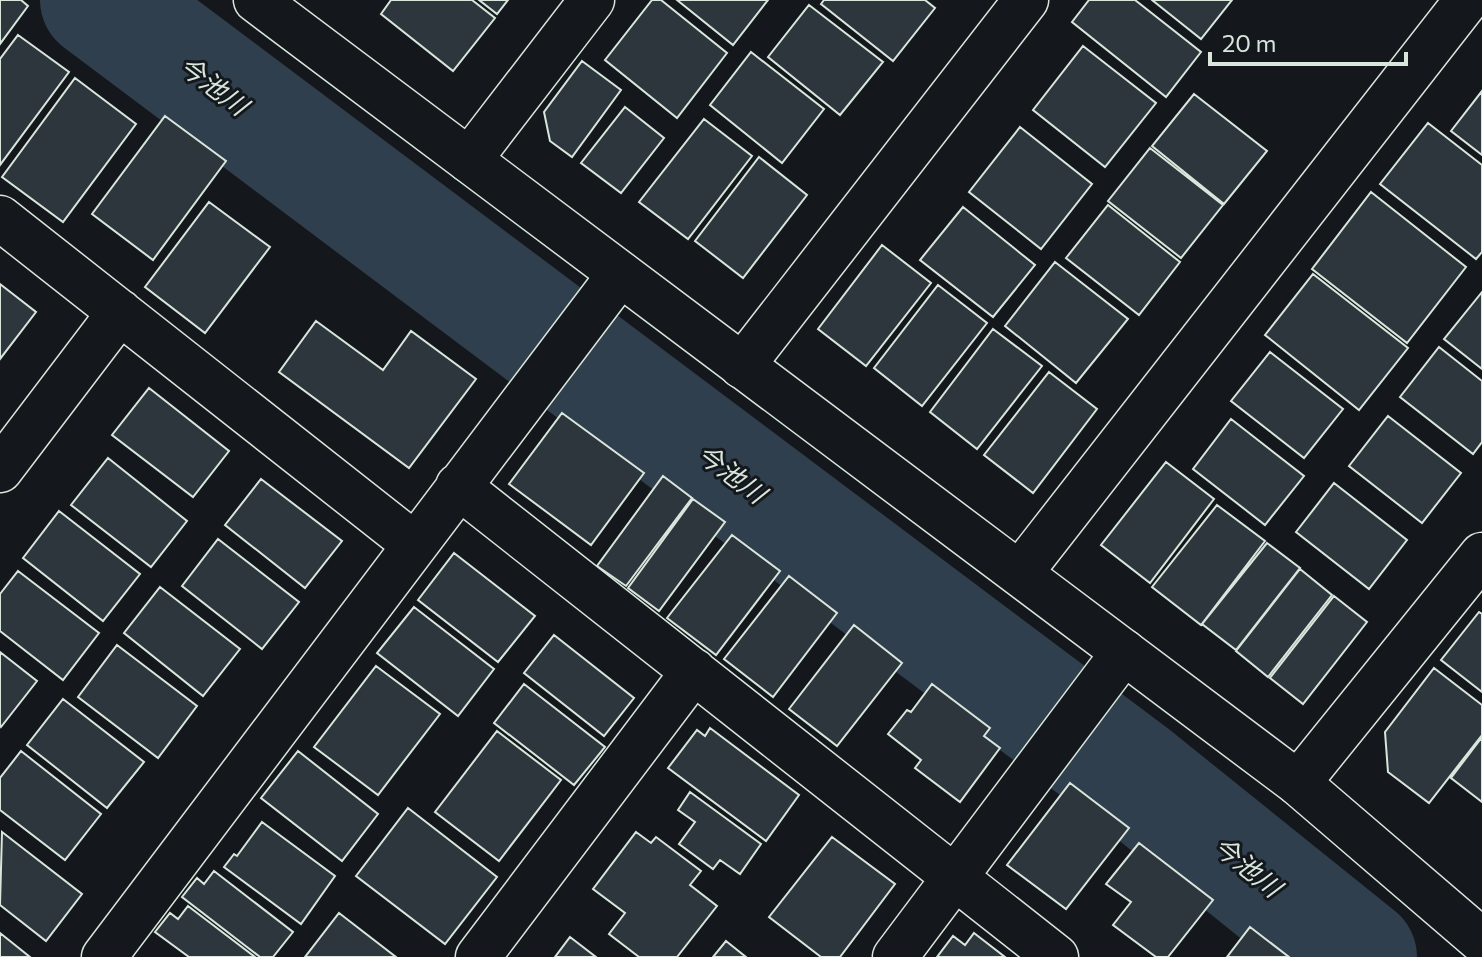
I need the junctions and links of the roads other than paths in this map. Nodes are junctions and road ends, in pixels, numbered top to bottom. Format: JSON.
{"nodes":[{"id":1,"x":256,"y":0,"type":"edge"},
{"id":2,"x":592,"y":0,"type":"edge"},
{"id":3,"x":1026,"y":0,"type":"edge"},
{"id":4,"x":1467,"y":0,"type":"edge"},
{"id":5,"x":469,"y":160,"type":"junction"},
{"id":6,"x":0,"y":218,"type":"edge"},
{"id":7,"x":620,"y":274,"type":"junction"},
{"id":8,"x":120,"y":312,"type":"junction"},
{"id":9,"x":742,"y":366,"type":"junction"},
{"id":10,"x":0,"y":470,"type":"edge"},
{"id":11,"x":458,"y":486,"type":"junction"},
{"id":12,"x":414,"y":544,"type":"junction"},
{"id":13,"x":1482,"y":555,"type":"edge"},
{"id":14,"x":1020,"y":573,"type":"junction"},
{"id":15,"x":1124,"y":652,"type":"junction"},
{"id":16,"x":694,"y":671,"type":"junction"},
{"id":17,"x":1298,"y":783,"type":"junction"},
{"id":18,"x":955,"y":877,"type":"junction"},
{"id":19,"x":1482,"y":941,"type":"edge"},
{"id":20,"x":104,"y":957,"type":"edge"},
{"id":21,"x":478,"y":957,"type":"edge"},
{"id":22,"x":895,"y":957,"type":"edge"},
{"id":23,"x":1056,"y":957,"type":"edge"}],
"edges":[{"from":1,"to":5,"type":"street"},
{"from":2,"to":5,"type":"street"},
{"from":3,"to":9,"type":"street"},
{"from":4,"to":14,"type":"street"},
{"from":5,"to":7,"type":"street"},
{"from":6,"to":8,"type":"street"},
{"from":7,"to":9,"type":"street"},
{"from":7,"to":11,"type":"street"},
{"from":8,"to":10,"type":"street"},
{"from":8,"to":12,"type":"street"},
{"from":9,"to":14,"type":"street"},
{"from":11,"to":12,"type":"street"},
{"from":11,"to":16,"type":"street"},
{"from":12,"to":20,"type":"street"},
{"from":13,"to":17,"type":"street"},
{"from":14,"to":15,"type":"street"},
{"from":15,"to":17,"type":"street"},
{"from":15,"to":18,"type":"street"},
{"from":16,"to":18,"type":"street"},
{"from":16,"to":21,"type":"street"},
{"from":17,"to":19,"type":"street"},
{"from":18,"to":22,"type":"street"},
{"from":18,"to":23,"type":"street"}]}
